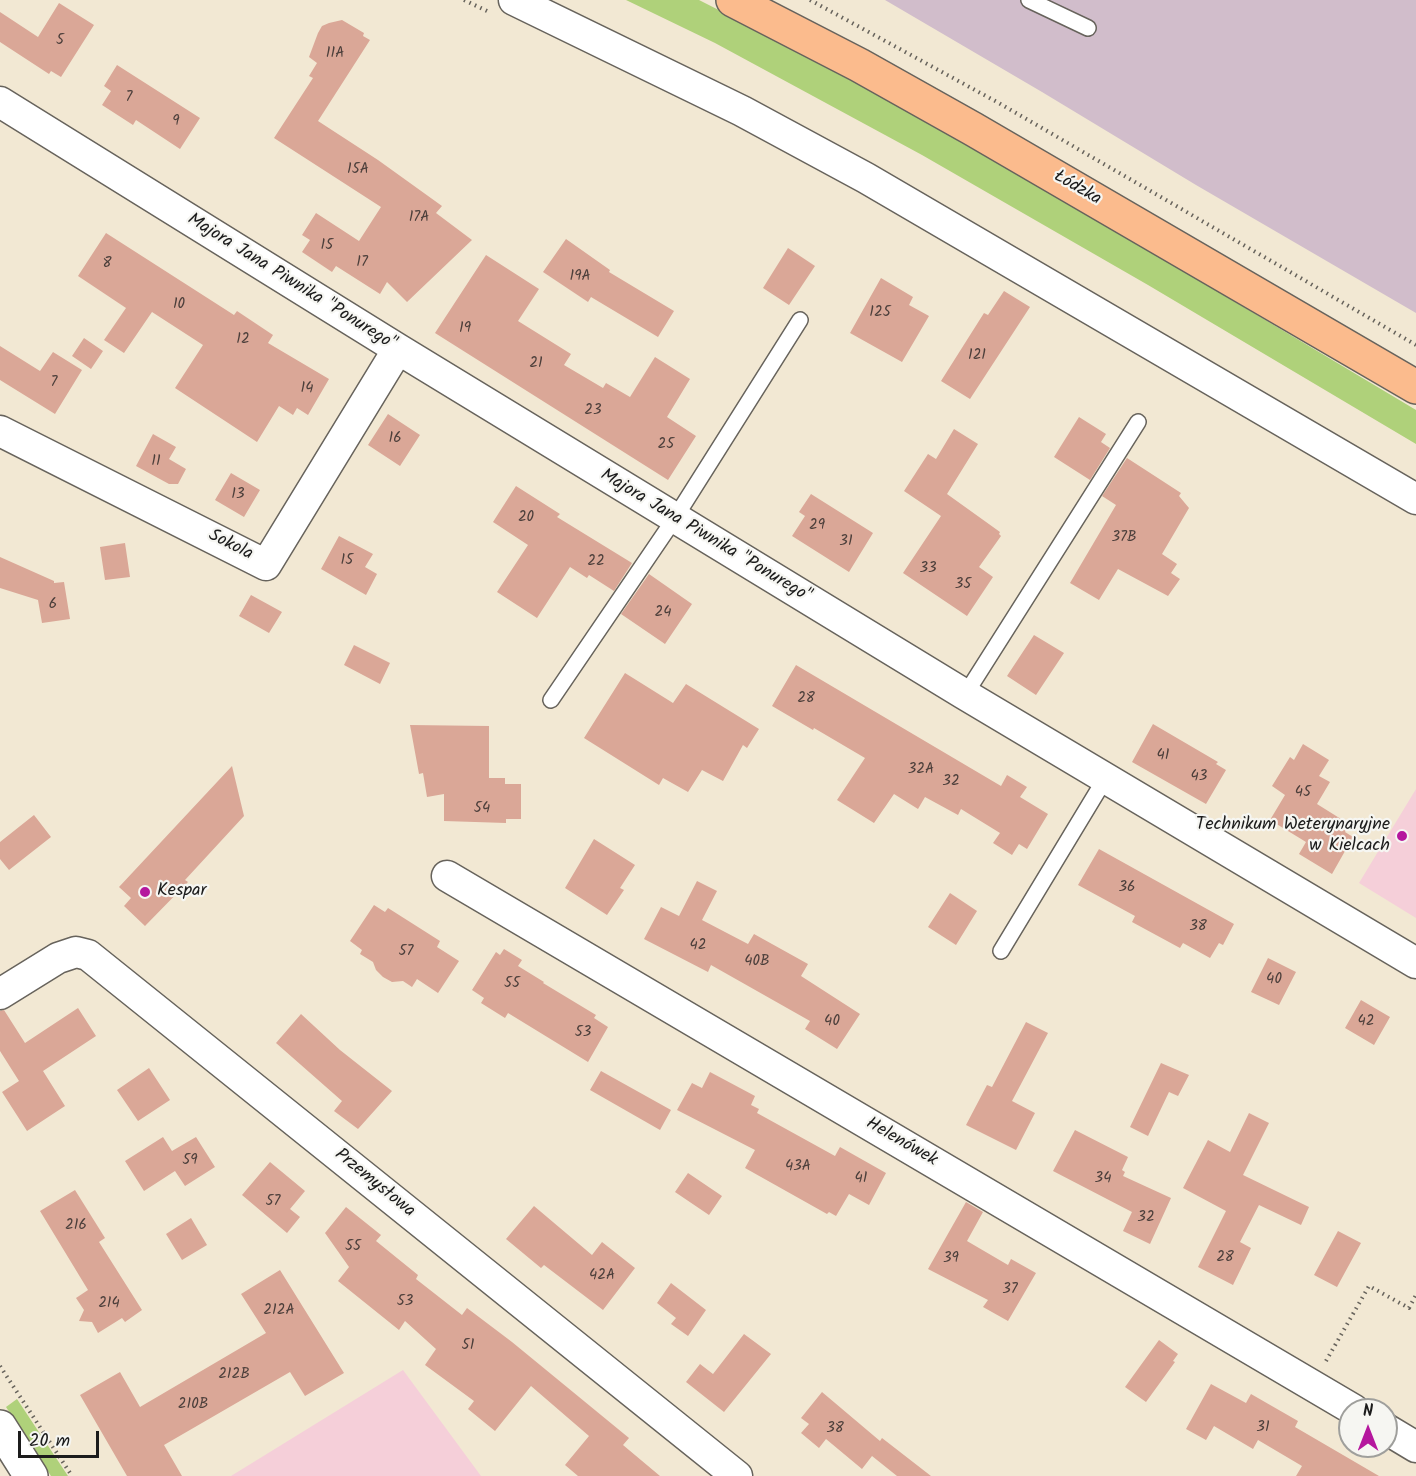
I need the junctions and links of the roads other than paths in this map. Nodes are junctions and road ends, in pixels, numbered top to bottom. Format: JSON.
{"nodes":[{"id":1,"x":514,"y":0,"type":"edge"},
{"id":2,"x":733,"y":0,"type":"edge"},
{"id":3,"x":1029,"y":0,"type":"edge"},
{"id":4,"x":1088,"y":28,"type":"dead end"},
{"id":5,"x":0,"y":102,"type":"edge"},
{"id":6,"x":800,"y":320,"type":"dead end"},
{"id":7,"x":398,"y":350,"type":"junction"},
{"id":8,"x":1416,"y":387,"type":"edge"},
{"id":9,"x":1138,"y":422,"type":"dead end"},
{"id":10,"x":0,"y":430,"type":"edge"},
{"id":11,"x":1416,"y":499,"type":"edge"},
{"id":12,"x":675,"y":518,"type":"junction"},
{"id":13,"x":964,"y":694,"type":"junction"},
{"id":14,"x":551,"y":700,"type":"dead end"},
{"id":15,"x":1105,"y":779,"type":"junction"},
{"id":16,"x":447,"y":876,"type":"dead end"},
{"id":17,"x":1001,"y":951,"type":"dead end"},
{"id":18,"x":1416,"y":963,"type":"edge"},
{"id":19,"x":0,"y":994,"type":"edge"},
{"id":20,"x":1338,"y":1401,"type":"edge"},
{"id":21,"x":0,"y":1427,"type":"edge"},
{"id":22,"x":1398,"y":1436,"type":"edge"},
{"id":23,"x":1416,"y":1447,"type":"edge"},
{"id":24,"x":31,"y":1476,"type":"edge"},
{"id":25,"x":737,"y":1476,"type":"edge"}],
"edges":[{"from":1,"to":11,"type":"street"},
{"from":2,"to":8,"type":"main road","name":"Łódzka"},
{"from":3,"to":4,"type":"lane"},
{"from":5,"to":7,"type":"street","name":"Majora Jana Piwnika \"Ponurego\""},
{"from":6,"to":12,"type":"lane"},
{"from":7,"to":10,"type":"street","name":"Sokola"},
{"from":7,"to":12,"type":"street","name":"Majora Jana Piwnika \"Ponurego\""},
{"from":9,"to":13,"type":"lane"},
{"from":12,"to":13,"type":"street","name":"Majora Jana Piwnika \"Ponurego\""},
{"from":12,"to":14,"type":"lane"},
{"from":13,"to":15,"type":"street","name":"Majora Jana Piwnika \"Ponurego\""},
{"from":15,"to":17,"type":"lane"},
{"from":15,"to":18,"type":"street","name":"Majora Jana Piwnika \"Ponurego\""},
{"from":16,"to":20,"type":"street","name":"Helenówek"},
{"from":19,"to":25,"type":"street","name":"Przemysłowa"},
{"from":21,"to":24,"type":"street"},
{"from":22,"to":23,"type":"street"}]}
